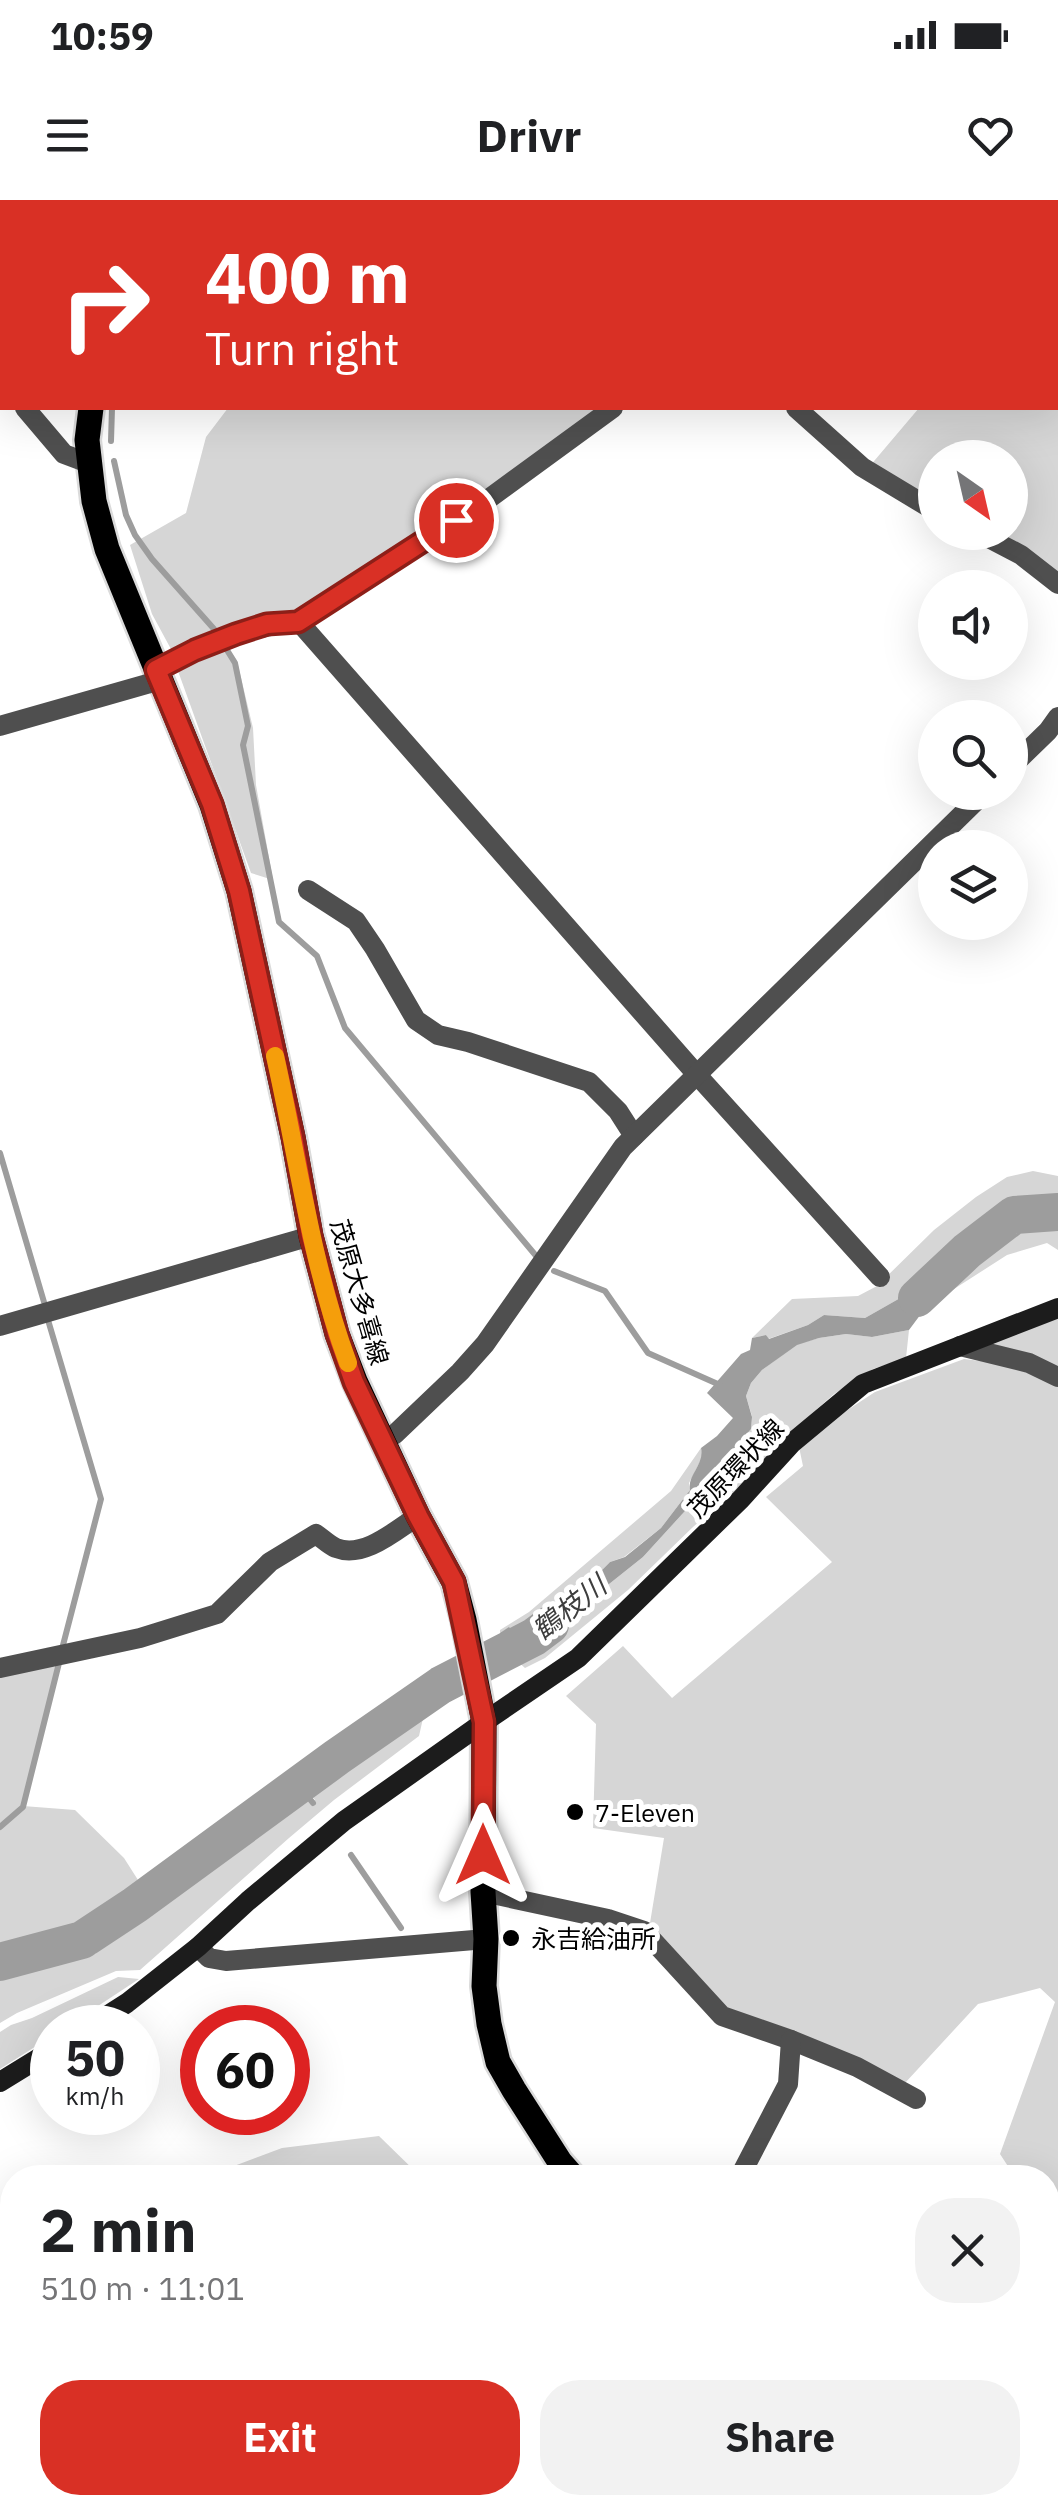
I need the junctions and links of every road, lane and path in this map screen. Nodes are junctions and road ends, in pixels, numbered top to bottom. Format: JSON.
{"nodes":[{"id":1,"x":27,"y":410,"type":"edge"},
{"id":2,"x":91,"y":410,"type":"edge"},
{"id":3,"x":610,"y":410,"type":"edge"},
{"id":4,"x":798,"y":410,"type":"edge"},
{"id":5,"x":88,"y":462,"type":"junction"},
{"id":6,"x":918,"y":501,"type":"edge"},
{"id":7,"x":1010,"y":550,"type":"edge"},
{"id":8,"x":1058,"y":584,"type":"edge"},
{"id":9,"x":298,"y":622,"type":"junction"},
{"id":10,"x":159,"y":675,"type":"junction"},
{"id":11,"x":1058,"y":717,"type":"edge"},
{"id":12,"x":0,"y":726,"type":"edge"},
{"id":13,"x":1028,"y":750,"type":"edge"},
{"id":14,"x":967,"y":810,"type":"edge"},
{"id":15,"x":308,"y":890,"type":"dead end"},
{"id":16,"x":698,"y":1076,"type":"junction"},
{"id":17,"x":634,"y":1136,"type":"junction"},
{"id":18,"x":311,"y":1236,"type":"junction"},
{"id":19,"x":880,"y":1278,"type":"dead end"},
{"id":20,"x":1058,"y":1308,"type":"edge"},
{"id":21,"x":0,"y":1326,"type":"edge"},
{"id":22,"x":960,"y":1346,"type":"junction"},
{"id":23,"x":1058,"y":1377,"type":"edge"},
{"id":24,"x":383,"y":1442,"type":"junction"},
{"id":25,"x":418,"y":1516,"type":"junction"},
{"id":26,"x":0,"y":1668,"type":"edge"},
{"id":27,"x":481,"y":1710,"type":"junction"},
{"id":28,"x":483,"y":1892,"type":"junction"},
{"id":29,"x":486,"y":1939,"type":"junction"},
{"id":30,"x":198,"y":1948,"type":"junction"},
{"id":31,"x":124,"y":2005,"type":"edge"},
{"id":32,"x":792,"y":2040,"type":"junction"},
{"id":33,"x":30,"y":2064,"type":"edge"},
{"id":34,"x":0,"y":2082,"type":"edge"},
{"id":35,"x":916,"y":2099,"type":"dead end"},
{"id":36,"x":563,"y":2165,"type":"edge"},
{"id":37,"x":746,"y":2165,"type":"edge"}],
"edges":[{"from":1,"to":5,"type":"street"},
{"from":2,"to":5,"type":"main road","name":"茂原大多喜線"},
{"from":3,"to":9,"type":"street"},
{"from":4,"to":6,"type":"street"},
{"from":5,"to":10,"type":"main road","name":"茂原大多喜線"},
{"from":7,"to":8,"type":"street"},
{"from":9,"to":10,"type":"street"},
{"from":9,"to":16,"type":"street"},
{"from":10,"to":12,"type":"street"},
{"from":10,"to":18,"type":"main road","name":"茂原大多喜線"},
{"from":11,"to":13,"type":"street"},
{"from":14,"to":16,"type":"street"},
{"from":15,"to":17,"type":"street"},
{"from":16,"to":17,"type":"street"},
{"from":16,"to":19,"type":"street"},
{"from":17,"to":24,"type":"street"},
{"from":18,"to":21,"type":"street"},
{"from":18,"to":24,"type":"main road","name":"茂原大多喜線"},
{"from":20,"to":22,"type":"main road","name":"茂原環状線"},
{"from":22,"to":23,"type":"street"},
{"from":22,"to":27,"type":"main road","name":"茂原環状線"},
{"from":24,"to":25,"type":"main road","name":"茂原大多喜線"},
{"from":25,"to":26,"type":"street"},
{"from":25,"to":27,"type":"main road","name":"茂原大多喜線"},
{"from":27,"to":28,"type":"main road","name":"茂原大多喜線"},
{"from":27,"to":30,"type":"main road","name":"茂原環状線"},
{"from":28,"to":29,"type":"main road","name":"茂原大多喜線"},
{"from":28,"to":32,"type":"street"},
{"from":29,"to":30,"type":"street"},
{"from":29,"to":36,"type":"main road","name":"茂原大多喜線"},
{"from":30,"to":31,"type":"main road","name":"茂原環状線"},
{"from":32,"to":35,"type":"street"},
{"from":32,"to":37,"type":"street"},
{"from":33,"to":34,"type":"main road"}]}
